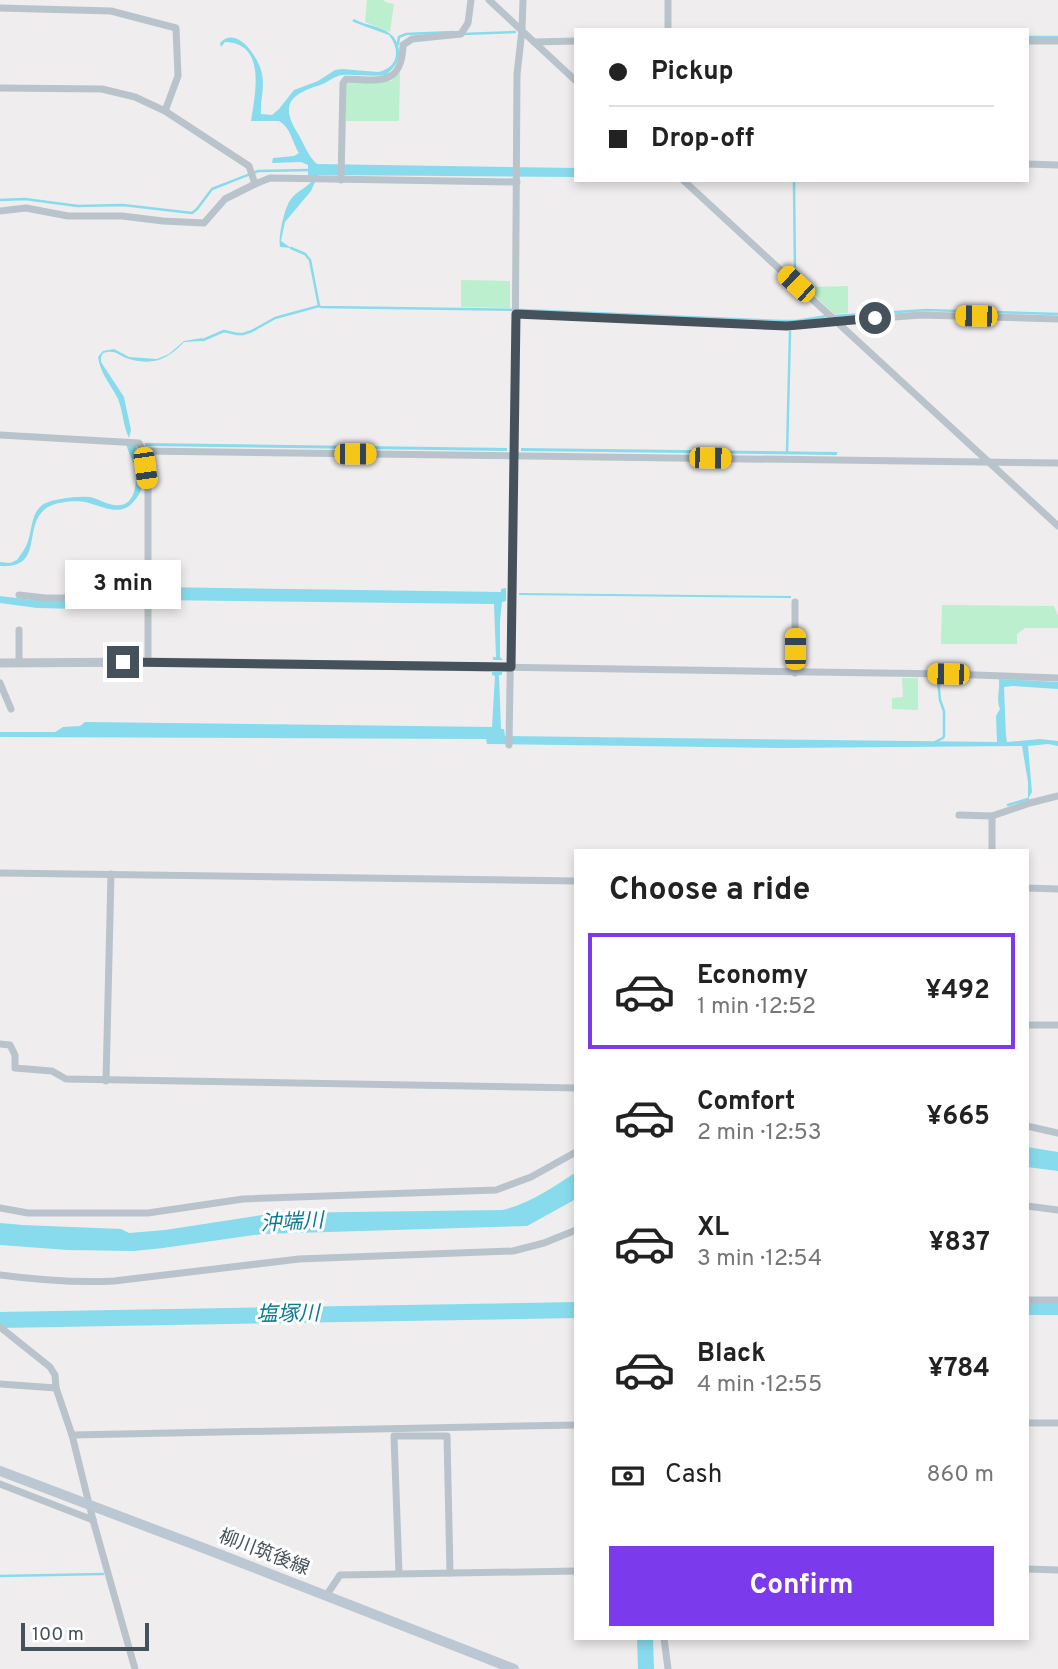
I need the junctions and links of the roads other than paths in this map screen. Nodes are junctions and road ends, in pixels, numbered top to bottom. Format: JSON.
{"nodes":[{"id":1,"x":471,"y":0,"type":"edge"},
{"id":2,"x":489,"y":0,"type":"edge"},
{"id":3,"x":523,"y":0,"type":"edge"},
{"id":4,"x":668,"y":0,"type":"edge"},
{"id":5,"x":0,"y":8,"type":"edge"},
{"id":6,"x":668,"y":28,"type":"edge"},
{"id":7,"x":522,"y":30,"type":"junction"},
{"id":8,"x":574,"y":41,"type":"edge"},
{"id":9,"x":1029,"y":41,"type":"edge"},
{"id":10,"x":1058,"y":41,"type":"edge"},
{"id":11,"x":534,"y":42,"type":"junction"},
{"id":12,"x":574,"y":78,"type":"edge"},
{"id":13,"x":0,"y":88,"type":"edge"},
{"id":14,"x":165,"y":111,"type":"junction"},
{"id":15,"x":1029,"y":164,"type":"edge"},
{"id":16,"x":1058,"y":165,"type":"edge"},
{"id":17,"x":341,"y":180,"type":"junction"},
{"id":18,"x":517,"y":182,"type":"junction"},
{"id":19,"x":685,"y":182,"type":"edge"},
{"id":20,"x":255,"y":184,"type":"junction"},
{"id":21,"x":0,"y":211,"type":"edge"},
{"id":22,"x":516,"y":314,"type":"junction"},
{"id":23,"x":1058,"y":318,"type":"edge"},
{"id":24,"x":837,"y":321,"type":"junction"},
{"id":25,"x":0,"y":435,"type":"edge"},
{"id":26,"x":143,"y":451,"type":"junction"},
{"id":27,"x":514,"y":456,"type":"junction"},
{"id":28,"x":989,"y":462,"type":"junction"},
{"id":29,"x":1058,"y":463,"type":"edge"},
{"id":30,"x":1058,"y":526,"type":"edge"},
{"id":31,"x":149,"y":587,"type":"junction"},
{"id":32,"x":19,"y":595,"type":"dead end"},
{"id":33,"x":795,"y":602,"type":"dead end"},
{"id":34,"x":19,"y":630,"type":"dead end"},
{"id":35,"x":148,"y":662,"type":"junction"},
{"id":36,"x":0,"y":663,"type":"edge"},
{"id":37,"x":19,"y":663,"type":"junction"},
{"id":38,"x":488,"y":667,"type":"joint"},
{"id":39,"x":507,"y":667,"type":"junction"},
{"id":40,"x":795,"y":673,"type":"junction"},
{"id":41,"x":1058,"y":678,"type":"edge"},
{"id":42,"x":0,"y":683,"type":"edge"},
{"id":43,"x":11,"y":709,"type":"dead end"},
{"id":44,"x":509,"y":745,"type":"dead end"},
{"id":45,"x":1058,"y":796,"type":"edge"},
{"id":46,"x":959,"y":814,"type":"dead end"},
{"id":47,"x":992,"y":816,"type":"junction"},
{"id":48,"x":992,"y":849,"type":"edge"},
{"id":49,"x":0,"y":873,"type":"edge"},
{"id":50,"x":111,"y":874,"type":"junction"},
{"id":51,"x":574,"y":881,"type":"edge"},
{"id":52,"x":1029,"y":888,"type":"edge"},
{"id":53,"x":1058,"y":889,"type":"edge"},
{"id":54,"x":1058,"y":1024,"type":"edge"},
{"id":55,"x":1029,"y":1025,"type":"edge"},
{"id":56,"x":0,"y":1044,"type":"edge"},
{"id":57,"x":106,"y":1081,"type":"junction"},
{"id":58,"x":574,"y":1088,"type":"edge"},
{"id":59,"x":1029,"y":1126,"type":"edge"},
{"id":60,"x":1058,"y":1133,"type":"edge"},
{"id":61,"x":574,"y":1153,"type":"edge"},
{"id":62,"x":1029,"y":1206,"type":"edge"},
{"id":63,"x":0,"y":1208,"type":"edge"},
{"id":64,"x":1058,"y":1210,"type":"edge"},
{"id":65,"x":574,"y":1231,"type":"edge"},
{"id":66,"x":0,"y":1275,"type":"edge"},
{"id":67,"x":1029,"y":1300,"type":"edge"},
{"id":68,"x":1058,"y":1300,"type":"edge"},
{"id":69,"x":0,"y":1327,"type":"edge"},
{"id":70,"x":0,"y":1384,"type":"edge"},
{"id":71,"x":56,"y":1388,"type":"junction"},
{"id":72,"x":1029,"y":1423,"type":"edge"},
{"id":73,"x":1058,"y":1423,"type":"edge"},
{"id":74,"x":574,"y":1425,"type":"edge"},
{"id":75,"x":72,"y":1435,"type":"junction"},
{"id":76,"x":0,"y":1471,"type":"edge"},
{"id":77,"x":0,"y":1484,"type":"edge"},
{"id":78,"x":91,"y":1507,"type":"junction"},
{"id":79,"x":93,"y":1520,"type":"junction"},
{"id":80,"x":1029,"y":1569,"type":"edge"},
{"id":81,"x":1058,"y":1570,"type":"edge"},
{"id":82,"x":574,"y":1571,"type":"edge"},
{"id":83,"x":399,"y":1573,"type":"junction"},
{"id":84,"x":450,"y":1573,"type":"junction"},
{"id":85,"x":326,"y":1596,"type":"junction"},
{"id":86,"x":664,"y":1640,"type":"edge"},
{"id":87,"x":135,"y":1669,"type":"edge"},
{"id":88,"x":514,"y":1669,"type":"edge"},
{"id":89,"x":668,"y":1669,"type":"edge"}],
"edges":[{"from":1,"to":17,"type":"street"},
{"from":2,"to":7,"type":"street"},
{"from":3,"to":7,"type":"street"},
{"from":4,"to":6,"type":"street"},
{"from":5,"to":14,"type":"street"},
{"from":7,"to":11,"type":"street"},
{"from":7,"to":18,"type":"street"},
{"from":8,"to":11,"type":"street"},
{"from":9,"to":10,"type":"street"},
{"from":11,"to":12,"type":"street"},
{"from":13,"to":14,"type":"street"},
{"from":14,"to":20,"type":"street"},
{"from":15,"to":16,"type":"street"},
{"from":17,"to":18,"type":"street"},
{"from":17,"to":20,"type":"street"},
{"from":18,"to":22,"type":"street"},
{"from":19,"to":24,"type":"street"},
{"from":20,"to":21,"type":"street"},
{"from":22,"to":24,"type":"street"},
{"from":22,"to":27,"type":"street"},
{"from":23,"to":24,"type":"street"},
{"from":24,"to":28,"type":"street"},
{"from":25,"to":26,"type":"street"},
{"from":26,"to":27,"type":"street"},
{"from":26,"to":31,"type":"street"},
{"from":27,"to":28,"type":"street"},
{"from":27,"to":39,"type":"street"},
{"from":28,"to":29,"type":"street"},
{"from":28,"to":30,"type":"street"},
{"from":31,"to":32,"type":"street"},
{"from":31,"to":35,"type":"street"},
{"from":33,"to":40,"type":"street"},
{"from":34,"to":37,"type":"street"},
{"from":35,"to":37,"type":"street"},
{"from":35,"to":38,"type":"street"},
{"from":36,"to":37,"type":"street"},
{"from":38,"to":39,"type":"street"},
{"from":39,"to":40,"type":"street"},
{"from":39,"to":44,"type":"street"},
{"from":40,"to":41,"type":"street"},
{"from":42,"to":43,"type":"street"},
{"from":45,"to":47,"type":"street"},
{"from":46,"to":47,"type":"street"},
{"from":47,"to":48,"type":"street"},
{"from":49,"to":50,"type":"street"},
{"from":50,"to":51,"type":"street"},
{"from":50,"to":57,"type":"street"},
{"from":52,"to":53,"type":"street"},
{"from":54,"to":55,"type":"street"},
{"from":56,"to":57,"type":"street"},
{"from":57,"to":58,"type":"street"},
{"from":59,"to":60,"type":"street"},
{"from":61,"to":63,"type":"street"},
{"from":62,"to":64,"type":"street"},
{"from":65,"to":66,"type":"street"},
{"from":67,"to":68,"type":"street"},
{"from":69,"to":71,"type":"street"},
{"from":70,"to":71,"type":"street"},
{"from":71,"to":75,"type":"street"},
{"from":72,"to":73,"type":"street"},
{"from":74,"to":75,"type":"street"},
{"from":75,"to":78,"type":"street"},
{"from":76,"to":78,"type":"main road","name":"柳川筑後線"},
{"from":77,"to":79,"type":"street"},
{"from":78,"to":79,"type":"street"},
{"from":78,"to":85,"type":"main road","name":"柳川筑後線"},
{"from":79,"to":87,"type":"street"},
{"from":80,"to":81,"type":"street"},
{"from":82,"to":84,"type":"street"},
{"from":83,"to":84,"type":"street"},
{"from":83,"to":84,"type":"street"},
{"from":83,"to":85,"type":"street"},
{"from":85,"to":88,"type":"main road","name":"柳川筑後線"},
{"from":86,"to":89,"type":"street"}]}
